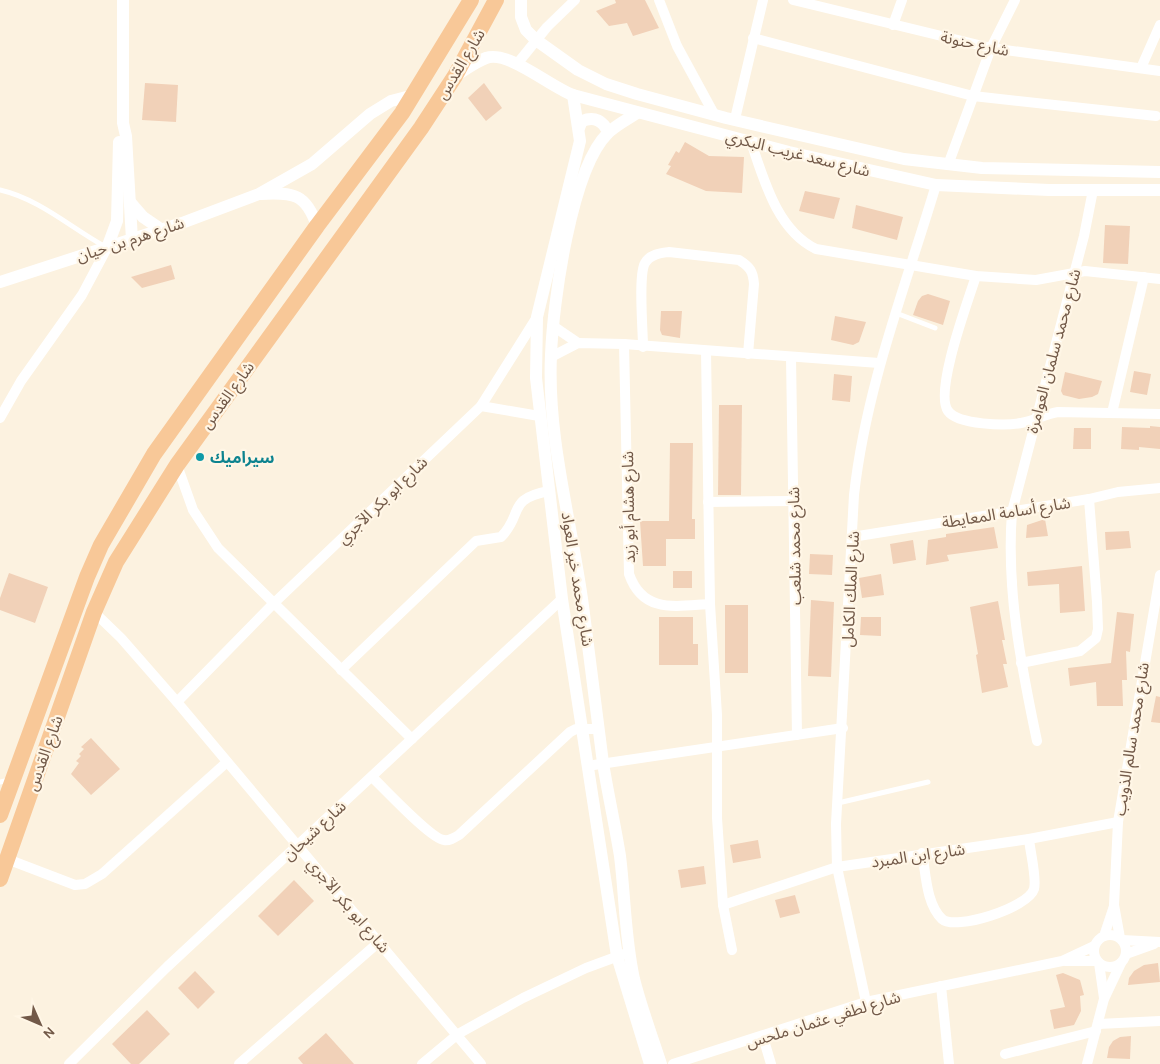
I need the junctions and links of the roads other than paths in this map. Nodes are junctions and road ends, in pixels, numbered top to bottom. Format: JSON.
{"nodes":[{"id":1,"x":123,"y":0,"type":"edge"},
{"id":2,"x":471,"y":0,"type":"edge"},
{"id":3,"x":496,"y":0,"type":"edge"},
{"id":4,"x":521,"y":0,"type":"edge"},
{"id":5,"x":575,"y":0,"type":"edge"},
{"id":6,"x":659,"y":0,"type":"edge"},
{"id":7,"x":763,"y":0,"type":"edge"},
{"id":8,"x":793,"y":0,"type":"edge"},
{"id":9,"x":902,"y":0,"type":"edge"},
{"id":10,"x":1015,"y":0,"type":"edge"},
{"id":11,"x":893,"y":25,"type":"junction"},
{"id":12,"x":1160,"y":25,"type":"edge"},
{"id":13,"x":753,"y":38,"type":"junction"},
{"id":14,"x":536,"y":40,"type":"junction"},
{"id":15,"x":991,"y":48,"type":"junction"},
{"id":16,"x":517,"y":64,"type":"junction"},
{"id":17,"x":1141,"y":68,"type":"junction"},
{"id":18,"x":1160,"y":71,"type":"edge"},
{"id":19,"x":455,"y":76,"type":"junction"},
{"id":20,"x":414,"y":95,"type":"junction"},
{"id":21,"x":573,"y":95,"type":"junction"},
{"id":22,"x":973,"y":96,"type":"junction"},
{"id":23,"x":637,"y":113,"type":"junction"},
{"id":24,"x":714,"y":114,"type":"junction"},
{"id":25,"x":1156,"y":116,"type":"dead end"},
{"id":26,"x":735,"y":119,"type":"junction"},
{"id":27,"x":123,"y":123,"type":"junction"},
{"id":28,"x":578,"y":128,"type":"junction"},
{"id":29,"x":608,"y":132,"type":"junction"},
{"id":30,"x":750,"y":142,"type":"junction"},
{"id":31,"x":948,"y":165,"type":"junction"},
{"id":32,"x":1160,"y":172,"type":"edge"},
{"id":33,"x":936,"y":184,"type":"junction"},
{"id":34,"x":0,"y":190,"type":"edge"},
{"id":35,"x":1094,"y":190,"type":"junction"},
{"id":36,"x":1160,"y":190,"type":"edge"},
{"id":37,"x":259,"y":194,"type":"junction"},
{"id":38,"x":130,"y":202,"type":"junction"},
{"id":39,"x":318,"y":226,"type":"junction"},
{"id":40,"x":162,"y":230,"type":"junction"},
{"id":41,"x":132,"y":240,"type":"junction"},
{"id":42,"x":107,"y":248,"type":"junction"},
{"id":43,"x":912,"y":265,"type":"junction"},
{"id":44,"x":1074,"y":274,"type":"junction"},
{"id":45,"x":976,"y":276,"type":"junction"},
{"id":46,"x":1144,"y":278,"type":"junction"},
{"id":47,"x":1160,"y":279,"type":"edge"},
{"id":48,"x":0,"y":282,"type":"edge"},
{"id":49,"x":896,"y":312,"type":"junction"},
{"id":50,"x":537,"y":317,"type":"junction"},
{"id":51,"x":553,"y":326,"type":"junction"},
{"id":52,"x":935,"y":328,"type":"dead end"},
{"id":53,"x":578,"y":343,"type":"junction"},
{"id":54,"x":624,"y":344,"type":"junction"},
{"id":55,"x":643,"y":347,"type":"junction"},
{"id":56,"x":706,"y":351,"type":"junction"},
{"id":57,"x":748,"y":354,"type":"junction"},
{"id":58,"x":551,"y":356,"type":"junction"},
{"id":59,"x":791,"y":357,"type":"junction"},
{"id":60,"x":879,"y":363,"type":"junction"},
{"id":61,"x":481,"y":406,"type":"junction"},
{"id":62,"x":1112,"y":414,"type":"junction"},
{"id":63,"x":1160,"y":414,"type":"edge"},
{"id":64,"x":540,"y":416,"type":"junction"},
{"id":65,"x":0,"y":418,"type":"edge"},
{"id":66,"x":1035,"y":418,"type":"junction"},
{"id":67,"x":177,"y":465,"type":"junction"},
{"id":68,"x":1160,"y":488,"type":"edge"},
{"id":69,"x":548,"y":491,"type":"junction"},
{"id":70,"x":1089,"y":499,"type":"junction"},
{"id":71,"x":793,"y":501,"type":"junction"},
{"id":72,"x":708,"y":502,"type":"junction"},
{"id":73,"x":1012,"y":512,"type":"junction"},
{"id":74,"x":852,"y":537,"type":"junction"},
{"id":75,"x":1160,"y":577,"type":"edge"},
{"id":76,"x":562,"y":599,"type":"junction"},
{"id":77,"x":273,"y":604,"type":"junction"},
{"id":78,"x":710,"y":604,"type":"junction"},
{"id":79,"x":94,"y":612,"type":"junction"},
{"id":80,"x":1021,"y":663,"type":"junction"},
{"id":81,"x":342,"y":670,"type":"junction"},
{"id":82,"x":177,"y":702,"type":"junction"},
{"id":83,"x":843,"y":728,"type":"junction"},
{"id":84,"x":599,"y":729,"type":"junction"},
{"id":85,"x":581,"y":730,"type":"junction"},
{"id":86,"x":797,"y":735,"type":"junction"},
{"id":87,"x":412,"y":739,"type":"junction"},
{"id":88,"x":1037,"y":741,"type":"dead end"},
{"id":89,"x":717,"y":748,"type":"junction"},
{"id":90,"x":227,"y":762,"type":"junction"},
{"id":91,"x":603,"y":764,"type":"junction"},
{"id":92,"x":587,"y":766,"type":"junction"},
{"id":93,"x":372,"y":777,"type":"junction"},
{"id":94,"x":6,"y":781,"type":"edge"},
{"id":95,"x":928,"y":782,"type":"dead end"},
{"id":96,"x":838,"y":802,"type":"junction"},
{"id":97,"x":0,"y":815,"type":"edge"},
{"id":98,"x":1118,"y":822,"type":"junction"},
{"id":99,"x":1029,"y":839,"type":"junction"},
{"id":100,"x":298,"y":844,"type":"junction"},
{"id":101,"x":922,"y":853,"type":"junction"},
{"id":102,"x":7,"y":859,"type":"junction"},
{"id":103,"x":837,"y":867,"type":"junction"},
{"id":104,"x":0,"y":879,"type":"edge"},
{"id":105,"x":1114,"y":905,"type":"junction"},
{"id":106,"x":723,"y":906,"type":"junction"},
{"id":107,"x":1104,"y":936,"type":"junction"},
{"id":108,"x":1121,"y":939,"type":"junction"},
{"id":109,"x":379,"y":942,"type":"junction"},
{"id":110,"x":1160,"y":942,"type":"edge"},
{"id":111,"x":1094,"y":946,"type":"junction"},
{"id":112,"x":732,"y":950,"type":"dead end"},
{"id":113,"x":624,"y":954,"type":"junction"},
{"id":114,"x":1124,"y":958,"type":"junction"},
{"id":115,"x":1062,"y":960,"type":"junction"},
{"id":116,"x":1098,"y":962,"type":"junction"},
{"id":117,"x":941,"y":986,"type":"junction"},
{"id":118,"x":1104,"y":999,"type":"junction"},
{"id":119,"x":866,"y":1002,"type":"junction"},
{"id":120,"x":1160,"y":1021,"type":"edge"},
{"id":121,"x":1097,"y":1027,"type":"junction"},
{"id":122,"x":458,"y":1034,"type":"junction"},
{"id":123,"x":763,"y":1037,"type":"junction"},
{"id":124,"x":1005,"y":1054,"type":"dead end"},
{"id":125,"x":69,"y":1064,"type":"edge"},
{"id":126,"x":239,"y":1064,"type":"edge"},
{"id":127,"x":422,"y":1064,"type":"edge"},
{"id":128,"x":481,"y":1064,"type":"edge"},
{"id":129,"x":650,"y":1064,"type":"edge"},
{"id":130,"x":661,"y":1064,"type":"edge"},
{"id":131,"x":673,"y":1064,"type":"edge"},
{"id":132,"x":771,"y":1064,"type":"edge"},
{"id":133,"x":949,"y":1064,"type":"edge"},
{"id":134,"x":1087,"y":1064,"type":"edge"}],
"edges":[{"from":1,"to":27,"type":"street"},
{"from":2,"to":20,"type":"highway","name":"شارع القدس"},
{"from":3,"to":19,"type":"highway","name":"شارع القدس"},
{"from":4,"to":14,"type":"street","name":"شارع سعد غريب البكري"},
{"from":5,"to":14,"type":"street"},
{"from":6,"to":24,"type":"street"},
{"from":7,"to":13,"type":"street"},
{"from":8,"to":11,"type":"street","name":"شارع حنونة"},
{"from":9,"to":11,"type":"street"},
{"from":10,"to":15,"type":"street"},
{"from":11,"to":15,"type":"street","name":"شارع حنونة"},
{"from":12,"to":17,"type":"street"},
{"from":13,"to":22,"type":"street"},
{"from":13,"to":26,"type":"street"},
{"from":14,"to":16,"type":"street"},
{"from":14,"to":24,"type":"street","name":"شارع سعد غريب البكري"},
{"from":15,"to":17,"type":"street","name":"شارع حنونة"},
{"from":15,"to":22,"type":"street"},
{"from":16,"to":19,"type":"street","name":"شارع سعد غريب البكري"},
{"from":16,"to":21,"type":"street","name":"شارع سعد غريب البكري"},
{"from":17,"to":18,"type":"street","name":"شارع حنونة"},
{"from":19,"to":67,"type":"highway","name":"شارع القدس"},
{"from":20,"to":37,"type":"street","name":"شارع هرم بن حيان"},
{"from":20,"to":39,"type":"highway","name":"شارع القدس"},
{"from":21,"to":23,"type":"street","name":"شارع سعد غريب البكري"},
{"from":21,"to":28,"type":"street","name":"شارع محمد خير العواد"},
{"from":22,"to":25,"type":"street"},
{"from":22,"to":31,"type":"street"},
{"from":23,"to":29,"type":"street","name":"شارع محمد خير العواد"},
{"from":23,"to":30,"type":"street","name":"شارع سعد غريب البكري"},
{"from":24,"to":26,"type":"street","name":"شارع سعد غريب البكري"},
{"from":26,"to":31,"type":"street","name":"شارع سعد غريب البكري"},
{"from":27,"to":38,"type":"street"},
{"from":27,"to":42,"type":"street"},
{"from":28,"to":29,"type":"street"},
{"from":28,"to":50,"type":"street","name":"شارع محمد خير العواد"},
{"from":29,"to":51,"type":"street","name":"شارع محمد خير العواد"},
{"from":30,"to":33,"type":"street","name":"شارع سعد غريب البكري"},
{"from":30,"to":43,"type":"street"},
{"from":31,"to":32,"type":"street","name":"شارع سعد غريب البكري"},
{"from":33,"to":35,"type":"street","name":"شارع سعد غريب البكري"},
{"from":33,"to":43,"type":"street","name":"شارع الملك الكامل"},
{"from":34,"to":42,"type":"lane"},
{"from":35,"to":36,"type":"street","name":"شارع سعد غريب البكري"},
{"from":35,"to":44,"type":"street","name":"شارع محمد سلمان العوامرة"},
{"from":37,"to":39,"type":"street","name":"شارع هرم بن حيان"},
{"from":37,"to":40,"type":"street","name":"شارع هرم بن حيان"},
{"from":38,"to":40,"type":"street"},
{"from":38,"to":41,"type":"street"},
{"from":39,"to":94,"type":"highway","name":"شارع القدس"},
{"from":40,"to":41,"type":"street","name":"شارع هرم بن حيان"},
{"from":41,"to":42,"type":"street","name":"شارع هرم بن حيان"},
{"from":42,"to":48,"type":"street","name":"شارع هرم بن حيان"},
{"from":42,"to":65,"type":"street"},
{"from":43,"to":45,"type":"street"},
{"from":43,"to":49,"type":"street","name":"شارع الملك الكامل"},
{"from":44,"to":45,"type":"street"},
{"from":44,"to":46,"type":"street"},
{"from":44,"to":66,"type":"street","name":"شارع محمد سلمان العوامرة"},
{"from":45,"to":66,"type":"street"},
{"from":46,"to":47,"type":"street"},
{"from":46,"to":62,"type":"street"},
{"from":49,"to":52,"type":"lane"},
{"from":49,"to":60,"type":"street","name":"شارع الملك الكامل"},
{"from":50,"to":61,"type":"street","name":"شارع ابو بكر الآجري"},
{"from":50,"to":64,"type":"street","name":"شارع محمد خير العواد"},
{"from":51,"to":53,"type":"street"},
{"from":51,"to":58,"type":"street","name":"شارع محمد خير العواد"},
{"from":53,"to":54,"type":"street"},
{"from":53,"to":58,"type":"street"},
{"from":54,"to":55,"type":"street"},
{"from":54,"to":78,"type":"street","name":"شارع هشام أبو زيد"},
{"from":55,"to":56,"type":"street"},
{"from":55,"to":57,"type":"street"},
{"from":56,"to":57,"type":"street"},
{"from":56,"to":72,"type":"street"},
{"from":57,"to":59,"type":"street"},
{"from":58,"to":84,"type":"street","name":"شارع محمد خير العواد"},
{"from":59,"to":60,"type":"street"},
{"from":59,"to":71,"type":"street","name":"شارع محمد شلعب"},
{"from":60,"to":74,"type":"street","name":"شارع الملك الكامل"},
{"from":61,"to":64,"type":"street"},
{"from":61,"to":77,"type":"street","name":"شارع ابو بكر الآجري"},
{"from":62,"to":63,"type":"street"},
{"from":62,"to":66,"type":"street"},
{"from":64,"to":69,"type":"street","name":"شارع محمد خير العواد"},
{"from":66,"to":73,"type":"street","name":"شارع محمد سلمان العوامرة"},
{"from":67,"to":77,"type":"street"},
{"from":67,"to":79,"type":"highway","name":"شارع القدس"},
{"from":68,"to":70,"type":"street","name":"شارع أسامة المعايطة"},
{"from":69,"to":76,"type":"street","name":"شارع محمد خير العواد"},
{"from":69,"to":81,"type":"street"},
{"from":70,"to":73,"type":"street","name":"شارع أسامة المعايطة"},
{"from":70,"to":80,"type":"street"},
{"from":71,"to":72,"type":"street"},
{"from":71,"to":86,"type":"street","name":"شارع محمد شلعب"},
{"from":72,"to":78,"type":"street"},
{"from":73,"to":74,"type":"street","name":"شارع أسامة المعايطة"},
{"from":73,"to":80,"type":"street","name":"شارع محمد سلمان العوامرة"},
{"from":74,"to":83,"type":"street","name":"شارع الملك الكامل"},
{"from":75,"to":98,"type":"street","name":"شارع محمد سالم الذويب"},
{"from":76,"to":85,"type":"street","name":"شارع محمد خير العواد"},
{"from":76,"to":87,"type":"street","name":"شارع شيحان"},
{"from":77,"to":81,"type":"street"},
{"from":77,"to":82,"type":"street","name":"شارع ابو بكر الآجري"},
{"from":78,"to":89,"type":"street"},
{"from":79,"to":82,"type":"street","name":"شارع ابو بكر الآجري"},
{"from":79,"to":102,"type":"highway","name":"شارع القدس"},
{"from":80,"to":88,"type":"street","name":"شارع محمد سلمان العوامرة"},
{"from":81,"to":87,"type":"street"},
{"from":82,"to":90,"type":"street","name":"شارع ابو بكر الآجري"},
{"from":83,"to":86,"type":"street"},
{"from":83,"to":96,"type":"street","name":"شارع الملك الكامل"},
{"from":84,"to":85,"type":"street"},
{"from":84,"to":91,"type":"street","name":"شارع محمد خير العواد"},
{"from":85,"to":92,"type":"street","name":"شارع محمد خير العواد"},
{"from":85,"to":93,"type":"street"},
{"from":86,"to":89,"type":"street"},
{"from":87,"to":93,"type":"street","name":"شارع شيحان"},
{"from":89,"to":91,"type":"street"},
{"from":89,"to":106,"type":"street"},
{"from":90,"to":100,"type":"street","name":"شارع ابو بكر الآجري"},
{"from":90,"to":102,"type":"street"},
{"from":91,"to":92,"type":"street"},
{"from":91,"to":113,"type":"street","name":"شارع محمد خير العواد"},
{"from":92,"to":113,"type":"street","name":"شارع محمد خير العواد"},
{"from":93,"to":100,"type":"street","name":"شارع شيحان"},
{"from":94,"to":97,"type":"highway","name":"شارع القدس"},
{"from":95,"to":96,"type":"lane"},
{"from":96,"to":103,"type":"street","name":"شارع الملك الكامل"},
{"from":98,"to":99,"type":"street","name":"شارع ابن المبرد"},
{"from":98,"to":105,"type":"street","name":"شارع محمد سالم الذويب"},
{"from":99,"to":101,"type":"street","name":"شارع ابن المبرد"},
{"from":99,"to":101,"type":"street"},
{"from":100,"to":109,"type":"street","name":"شارع ابو بكر الآجري"},
{"from":100,"to":125,"type":"street","name":"شارع شيحان"},
{"from":101,"to":103,"type":"street","name":"شارع ابن المبرد"},
{"from":102,"to":104,"type":"highway","name":"شارع القدس"},
{"from":103,"to":106,"type":"street","name":"شارع ابن المبرد"},
{"from":103,"to":119,"type":"street","name":"شارع الملك الكامل"},
{"from":105,"to":107,"type":"street","name":"شارع محمد سالم الذويب"},
{"from":105,"to":108,"type":"street","name":"شارع محمد سالم الذويب"},
{"from":106,"to":112,"type":"street"},
{"from":107,"to":108,"type":"street"},
{"from":107,"to":111,"type":"street"},
{"from":108,"to":110,"type":"street"},
{"from":108,"to":114,"type":"street"},
{"from":109,"to":122,"type":"street","name":"شارع ابو بكر الآجري"},
{"from":109,"to":126,"type":"street"},
{"from":110,"to":114,"type":"street"},
{"from":111,"to":115,"type":"street","name":"شارع لطفي عثمان ملحس"},
{"from":111,"to":116,"type":"street"},
{"from":113,"to":122,"type":"street"},
{"from":113,"to":129,"type":"street","name":"شارع محمد خير العواد"},
{"from":113,"to":130,"type":"street","name":"شارع محمد خير العواد"},
{"from":114,"to":116,"type":"street"},
{"from":114,"to":118,"type":"street"},
{"from":115,"to":116,"type":"street","name":"شارع لطفي عثمان ملحس"},
{"from":115,"to":117,"type":"street","name":"شارع لطفي عثمان ملحس"},
{"from":116,"to":118,"type":"street"},
{"from":117,"to":119,"type":"street","name":"شارع لطفي عثمان ملحس"},
{"from":117,"to":133,"type":"street"},
{"from":118,"to":121,"type":"street"},
{"from":119,"to":123,"type":"street","name":"شارع لطفي عثمان ملحس"},
{"from":120,"to":121,"type":"street"},
{"from":121,"to":124,"type":"street"},
{"from":121,"to":134,"type":"street"},
{"from":122,"to":127,"type":"street"},
{"from":122,"to":128,"type":"street","name":"شارع ابو بكر الآجري"},
{"from":123,"to":131,"type":"street","name":"شارع لطفي عثمان ملحس"},
{"from":123,"to":132,"type":"street"}]}
